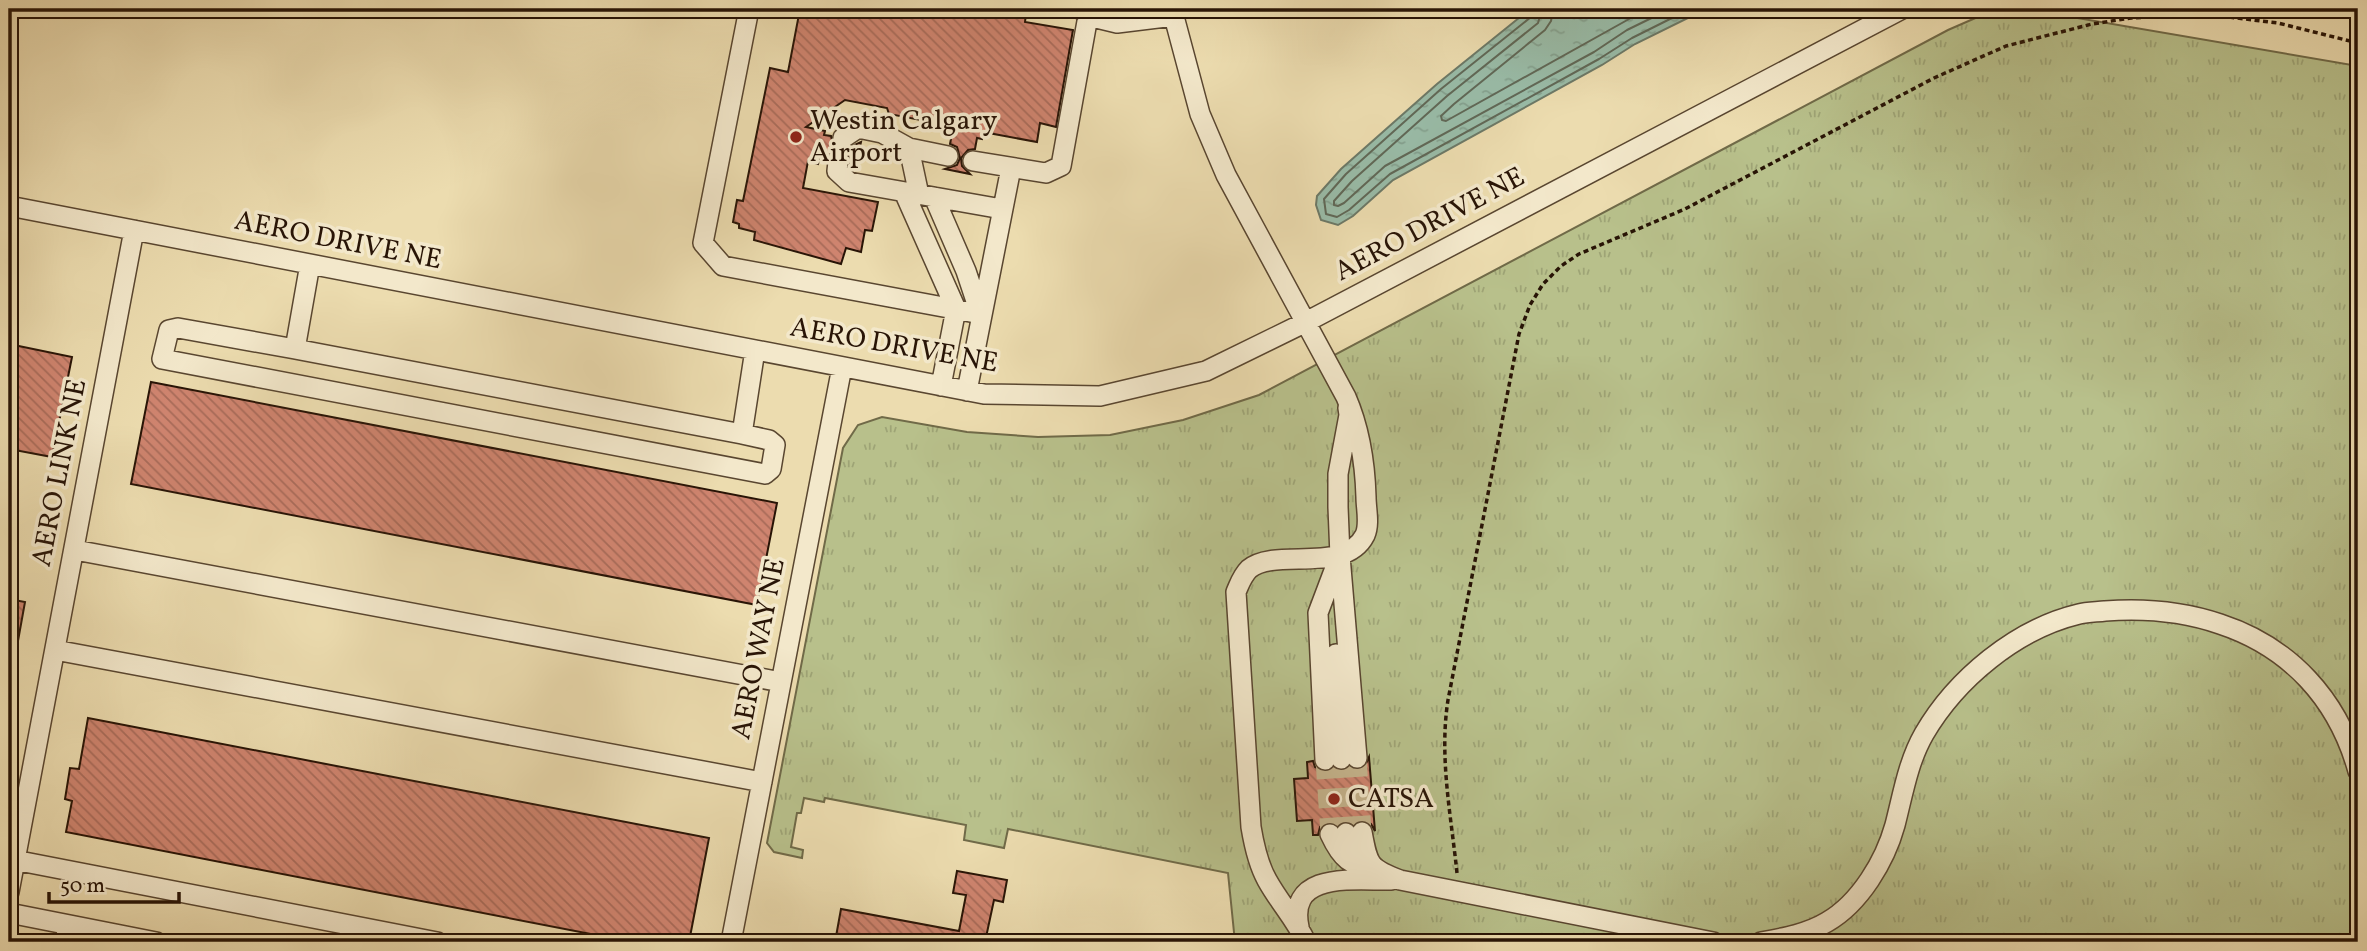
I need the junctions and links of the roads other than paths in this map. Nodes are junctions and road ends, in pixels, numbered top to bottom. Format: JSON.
{"nodes":[{"id":1,"x":749,"y":9,"type":"edge"},
{"id":2,"x":1902,"y":9,"type":"edge"},
{"id":3,"x":1084,"y":12,"type":"edge"},
{"id":4,"x":1173,"y":13,"type":"edge"},
{"id":5,"x":843,"y":138,"type":"dead end"},
{"id":6,"x":909,"y":148,"type":"junction"},
{"id":7,"x":947,"y":156,"type":"dead end"},
{"id":8,"x":973,"y":161,"type":"dead end"},
{"id":9,"x":838,"y":162,"type":"dead end"},
{"id":10,"x":1011,"y":168,"type":"junction"},
{"id":11,"x":919,"y":194,"type":"junction"},
{"id":12,"x":9,"y":206,"type":"edge"},
{"id":13,"x":1002,"y":209,"type":"junction"},
{"id":14,"x":134,"y":230,"type":"junction"},
{"id":15,"x":310,"y":264,"type":"junction"},
{"id":16,"x":956,"y":309,"type":"junction"},
{"id":17,"x":981,"y":314,"type":"junction"},
{"id":18,"x":1306,"y":322,"type":"junction"},
{"id":19,"x":295,"y":349,"type":"junction"},
{"id":20,"x":755,"y":350,"type":"junction"},
{"id":21,"x":842,"y":367,"type":"junction"},
{"id":22,"x":941,"y":386,"type":"junction"},
{"id":23,"x":967,"y":391,"type":"junction"},
{"id":24,"x":1346,"y":397,"type":"junction"},
{"id":25,"x":741,"y":434,"type":"junction"},
{"id":26,"x":75,"y":550,"type":"junction"},
{"id":27,"x":1340,"y":556,"type":"junction"},
{"id":28,"x":55,"y":650,"type":"junction"},
{"id":29,"x":781,"y":682,"type":"junction"},
{"id":30,"x":2358,"y":771,"type":"edge"},
{"id":31,"x":762,"y":782,"type":"junction"},
{"id":32,"x":12,"y":859,"type":"edge"},
{"id":33,"x":1376,"y":869,"type":"junction"},
{"id":34,"x":1267,"y":880,"type":"junction"},
{"id":35,"x":1400,"y":880,"type":"junction"},
{"id":36,"x":1313,"y":887,"type":"junction"},
{"id":37,"x":9,"y":892,"type":"edge"},
{"id":38,"x":9,"y":913,"type":"edge"},
{"id":39,"x":66,"y":933,"type":"edge"},
{"id":40,"x":1303,"y":934,"type":"edge"},
{"id":41,"x":156,"y":942,"type":"edge"},
{"id":42,"x":437,"y":942,"type":"edge"},
{"id":43,"x":731,"y":942,"type":"edge"},
{"id":44,"x":1713,"y":942,"type":"edge"},
{"id":45,"x":1761,"y":942,"type":"edge"}],
"edges":[{"from":1,"to":16,"type":"street"},
{"from":2,"to":18,"type":"street","name":"AERO DRIVE NE"},
{"from":3,"to":4,"type":"street"},
{"from":3,"to":10,"type":"street"},
{"from":4,"to":18,"type":"street"},
{"from":5,"to":6,"type":"street"},
{"from":6,"to":7,"type":"street"},
{"from":6,"to":11,"type":"street"},
{"from":8,"to":10,"type":"street"},
{"from":9,"to":11,"type":"street"},
{"from":10,"to":13,"type":"street"},
{"from":11,"to":13,"type":"street"},
{"from":11,"to":16,"type":"street"},
{"from":11,"to":17,"type":"street"},
{"from":12,"to":14,"type":"street","name":"AERO DRIVE NE"},
{"from":13,"to":17,"type":"street"},
{"from":14,"to":15,"type":"street","name":"AERO DRIVE NE"},
{"from":14,"to":26,"type":"street","name":"AERO LINK NE"},
{"from":15,"to":19,"type":"street"},
{"from":15,"to":20,"type":"street","name":"AERO DRIVE NE"},
{"from":16,"to":17,"type":"street"},
{"from":16,"to":22,"type":"street"},
{"from":17,"to":23,"type":"street"},
{"from":18,"to":23,"type":"street","name":"AERO DRIVE NE"},
{"from":18,"to":24,"type":"street"},
{"from":19,"to":25,"type":"street"},
{"from":19,"to":25,"type":"street"},
{"from":20,"to":21,"type":"street","name":"AERO DRIVE NE"},
{"from":20,"to":25,"type":"street"},
{"from":21,"to":22,"type":"street","name":"AERO DRIVE NE"},
{"from":21,"to":29,"type":"street","name":"AERO WAY NE"},
{"from":22,"to":23,"type":"street","name":"AERO DRIVE NE"},
{"from":24,"to":27,"type":"street"},
{"from":24,"to":27,"type":"street"},
{"from":26,"to":28,"type":"street","name":"AERO LINK NE"},
{"from":26,"to":29,"type":"street"},
{"from":27,"to":27,"type":"street"},
{"from":27,"to":34,"type":"street"},
{"from":28,"to":31,"type":"street"},
{"from":28,"to":32,"type":"street","name":"AERO LINK NE"},
{"from":29,"to":31,"type":"street","name":"AERO WAY NE"},
{"from":30,"to":45,"type":"street"},
{"from":31,"to":43,"type":"street","name":"AERO WAY NE"},
{"from":32,"to":37,"type":"street","name":"AERO LINK NE"},
{"from":32,"to":42,"type":"street"},
{"from":33,"to":33,"type":"street"},
{"from":33,"to":35,"type":"street"},
{"from":34,"to":36,"type":"street"},
{"from":34,"to":40,"type":"street"},
{"from":35,"to":36,"type":"street"},
{"from":35,"to":44,"type":"street"},
{"from":36,"to":40,"type":"street"},
{"from":38,"to":39,"type":"street"},
{"from":39,"to":41,"type":"street"}]}
